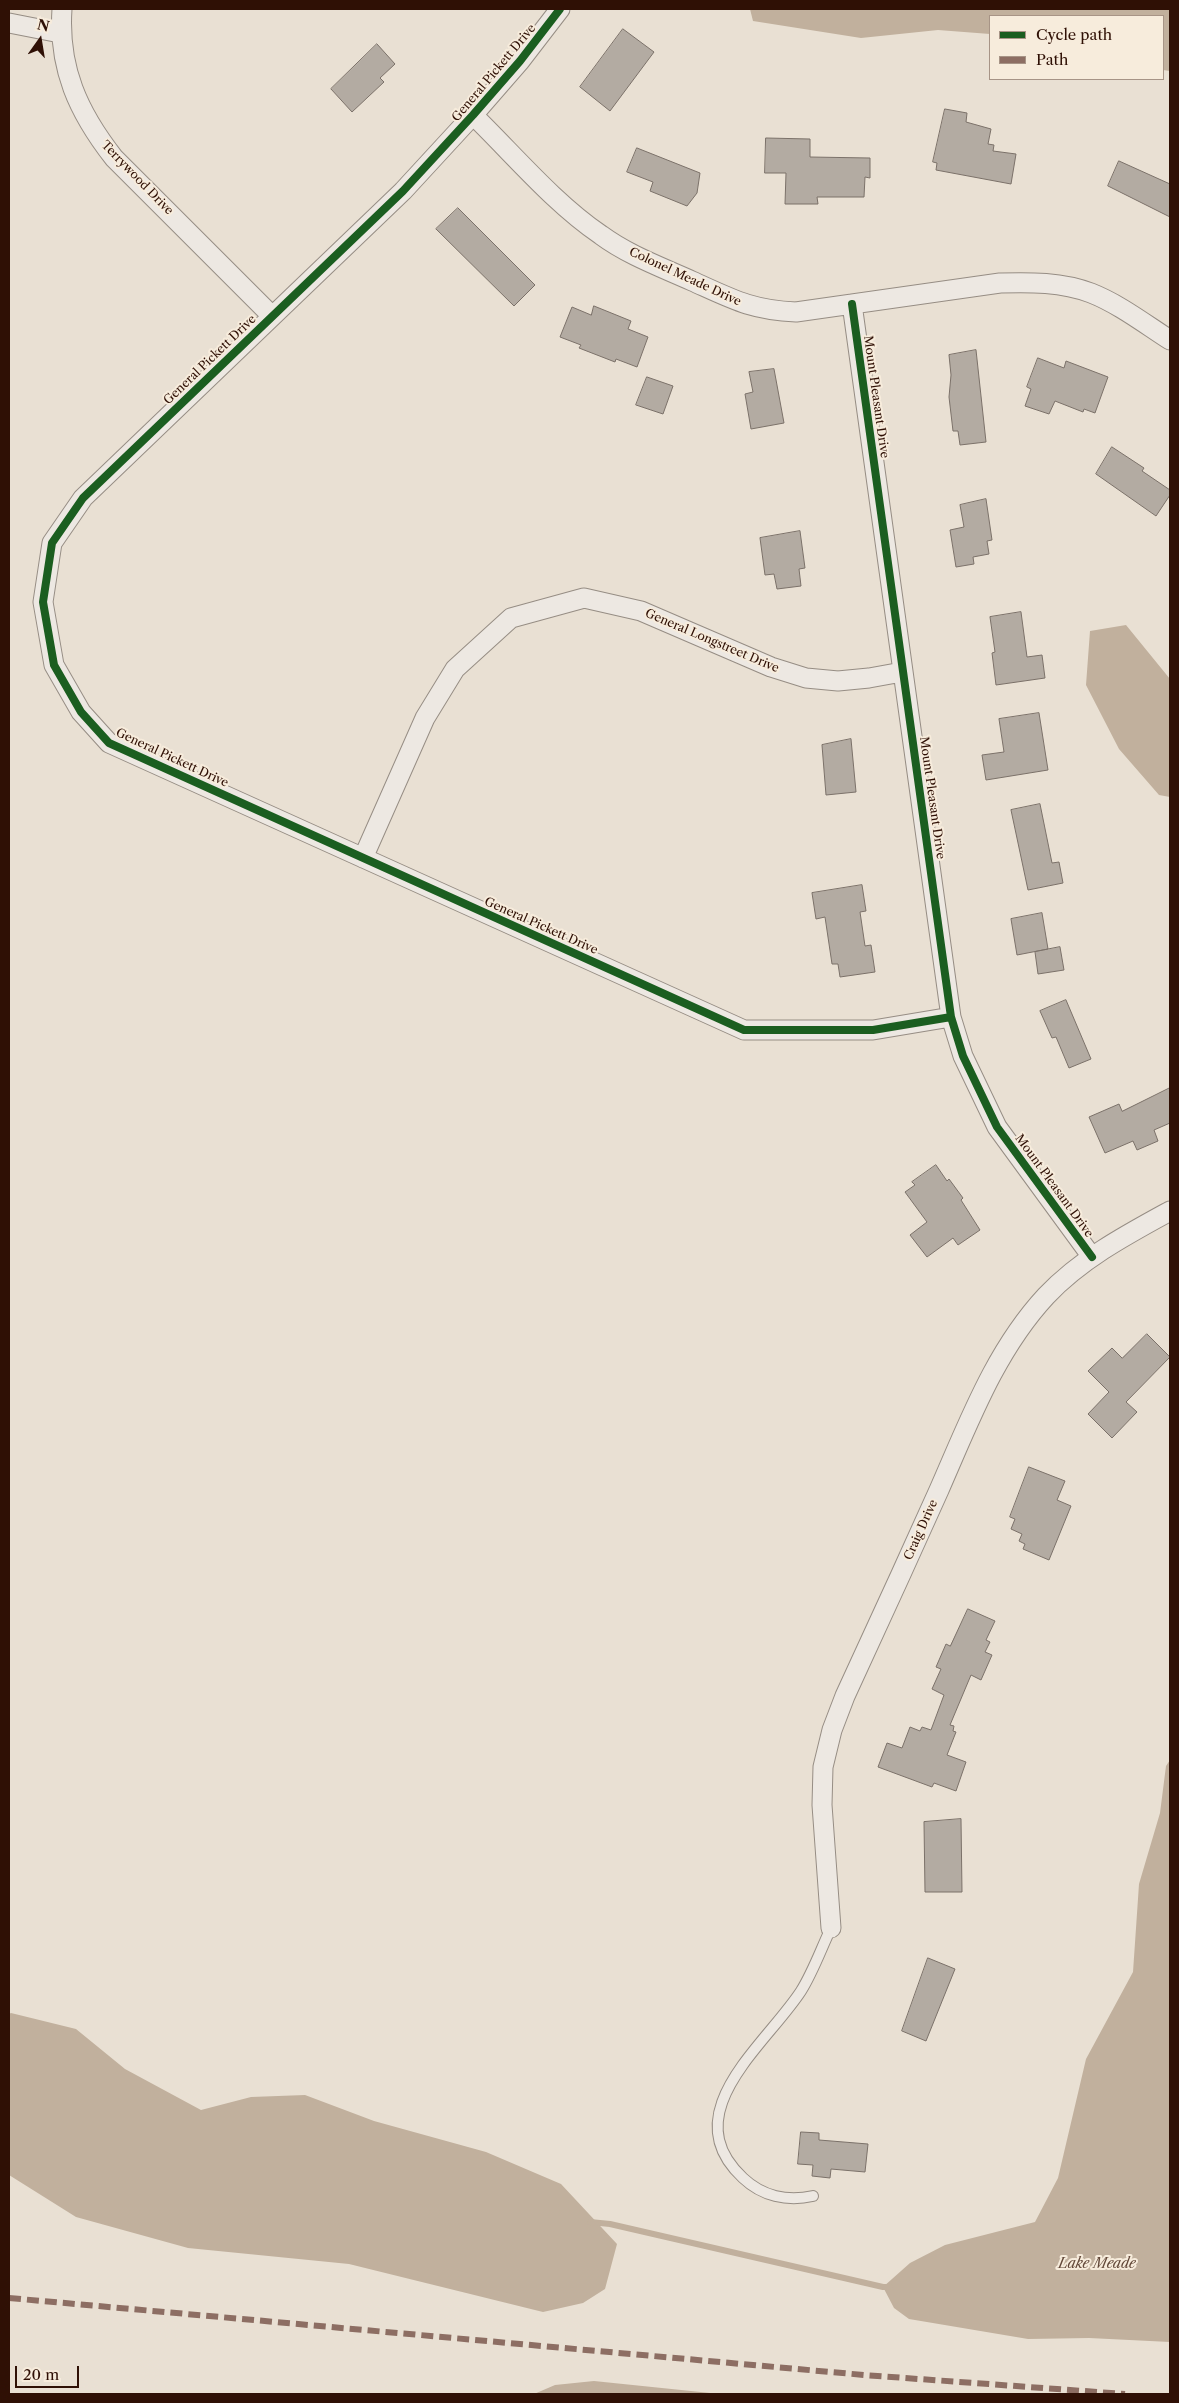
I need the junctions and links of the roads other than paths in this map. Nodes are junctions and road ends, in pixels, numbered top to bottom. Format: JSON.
{"nodes":[{"id":1,"x":62,"y":9,"type":"edge"},
{"id":2,"x":560,"y":9,"type":"edge"},
{"id":3,"x":9,"y":23,"type":"edge"},
{"id":4,"x":60,"y":33,"type":"junction"},
{"id":5,"x":473,"y":115,"type":"junction"},
{"id":6,"x":852,"y":304,"type":"junction"},
{"id":7,"x":272,"y":316,"type":"junction"},
{"id":8,"x":1170,"y":340,"type":"edge"},
{"id":9,"x":902,"y":672,"type":"junction"},
{"id":10,"x":364,"y":858,"type":"junction"},
{"id":11,"x":951,"y":1017,"type":"junction"},
{"id":12,"x":1170,"y":1211,"type":"edge"},
{"id":13,"x":1092,"y":1257,"type":"junction"},
{"id":14,"x":831,"y":1928,"type":"joint"},
{"id":15,"x":813,"y":2196,"type":"dead end"}],
"edges":[{"from":1,"to":4,"type":"street","name":"Terrywood Drive"},
{"from":2,"to":5,"type":"street","name":"General Pickett Drive"},
{"from":3,"to":4,"type":"street"},
{"from":4,"to":7,"type":"street","name":"Terrywood Drive"},
{"from":5,"to":6,"type":"street","name":"Colonel Meade Drive"},
{"from":5,"to":7,"type":"street","name":"General Pickett Drive"},
{"from":6,"to":8,"type":"street","name":"Colonel Meade Drive"},
{"from":6,"to":9,"type":"street","name":"Mount Pleasant Drive"},
{"from":7,"to":10,"type":"street","name":"General Pickett Drive"},
{"from":9,"to":10,"type":"street","name":"General Longstreet Drive"},
{"from":9,"to":11,"type":"street","name":"Mount Pleasant Drive"},
{"from":10,"to":11,"type":"street","name":"General Pickett Drive"},
{"from":11,"to":13,"type":"street","name":"Mount Pleasant Drive"},
{"from":12,"to":13,"type":"street","name":"Craig Drive"},
{"from":13,"to":14,"type":"street","name":"Craig Drive"},
{"from":14,"to":15,"type":"lane"}]}
